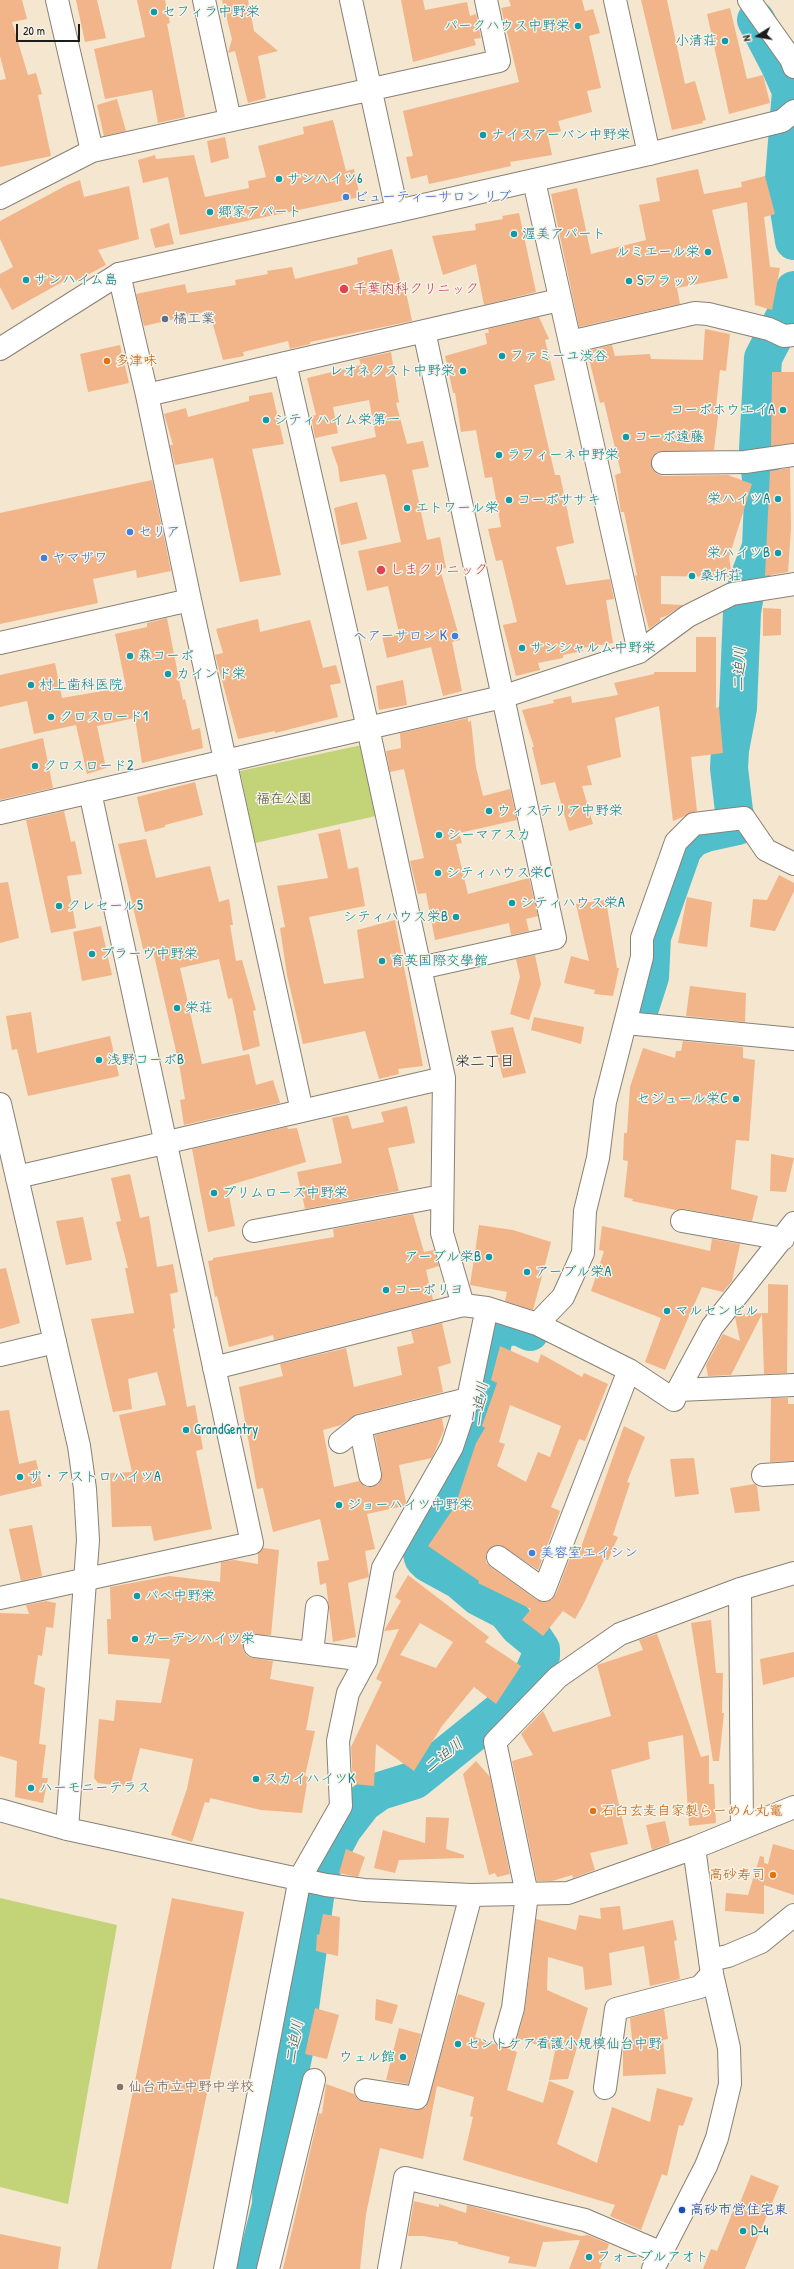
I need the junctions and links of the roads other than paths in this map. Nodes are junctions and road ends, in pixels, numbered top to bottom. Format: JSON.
{"nodes":[{"id":1,"x":57,"y":0,"type":"edge"},
{"id":2,"x":204,"y":0,"type":"edge"},
{"id":3,"x":351,"y":0,"type":"edge"},
{"id":4,"x":486,"y":0,"type":"edge"},
{"id":5,"x":615,"y":0,"type":"edge"},
{"id":6,"x":749,"y":0,"type":"edge"},
{"id":7,"x":794,"y":67,"type":"edge"},
{"id":8,"x":371,"y":90,"type":"junction"},
{"id":9,"x":788,"y":116,"type":"edge"},
{"id":10,"x":230,"y":120,"type":"junction"},
{"id":11,"x":92,"y":151,"type":"junction"},
{"id":12,"x":649,"y":154,"type":"junction"},
{"id":13,"x":534,"y":181,"type":"junction"},
{"id":14,"x":0,"y":198,"type":"edge"},
{"id":15,"x":397,"y":211,"type":"junction"},
{"id":16,"x":119,"y":274,"type":"junction"},
{"id":17,"x":559,"y":300,"type":"junction"},
{"id":18,"x":424,"y":331,"type":"junction"},
{"id":19,"x":782,"y":333,"type":"edge"},
{"id":20,"x":570,"y":342,"type":"junction"},
{"id":21,"x":0,"y":349,"type":"edge"},
{"id":22,"x":285,"y":363,"type":"junction"},
{"id":23,"x":147,"y":395,"type":"junction"},
{"id":24,"x":794,"y":455,"type":"edge"},
{"id":25,"x":663,"y":463,"type":"dead end"},
{"id":26,"x":794,"y":584,"type":"edge"},
{"id":27,"x":190,"y":600,"type":"junction"},
{"id":28,"x":0,"y":643,"type":"edge"},
{"id":29,"x":639,"y":652,"type":"junction"},
{"id":30,"x":502,"y":697,"type":"junction"},
{"id":31,"x":368,"y":728,"type":"junction"},
{"id":32,"x":226,"y":761,"type":"junction"},
{"id":33,"x":90,"y":792,"type":"junction"},
{"id":34,"x":0,"y":813,"type":"edge"},
{"id":35,"x":794,"y":864,"type":"edge"},
{"id":36,"x":420,"y":968,"type":"junction"},
{"id":37,"x":626,"y":1023,"type":"junction"},
{"id":38,"x":794,"y":1039,"type":"edge"},
{"id":39,"x":444,"y":1078,"type":"junction"},
{"id":40,"x":0,"y":1104,"type":"edge"},
{"id":41,"x":302,"y":1111,"type":"junction"},
{"id":42,"x":165,"y":1142,"type":"junction"},
{"id":43,"x":17,"y":1177,"type":"junction"},
{"id":44,"x":442,"y":1196,"type":"junction"},
{"id":45,"x":682,"y":1221,"type":"dead end"},
{"id":46,"x":254,"y":1231,"type":"dead end"},
{"id":47,"x":788,"y":1231,"type":"edge"},
{"id":48,"x":463,"y":1306,"type":"junction"},
{"id":49,"x":487,"y":1308,"type":"junction"},
{"id":50,"x":537,"y":1324,"type":"junction"},
{"id":51,"x":55,"y":1342,"type":"junction"},
{"id":52,"x":0,"y":1355,"type":"edge"},
{"id":53,"x":214,"y":1368,"type":"junction"},
{"id":54,"x":630,"y":1370,"type":"junction"},
{"id":55,"x":794,"y":1385,"type":"edge"},
{"id":56,"x":678,"y":1390,"type":"junction"},
{"id":57,"x":468,"y":1399,"type":"junction"},
{"id":58,"x":360,"y":1426,"type":"junction"},
{"id":59,"x":340,"y":1442,"type":"dead end"},
{"id":60,"x":794,"y":1473,"type":"edge"},
{"id":61,"x":370,"y":1475,"type":"dead end"},
{"id":62,"x":763,"y":1475,"type":"dead end"},
{"id":63,"x":498,"y":1557,"type":"dead end"},
{"id":64,"x":794,"y":1573,"type":"edge"},
{"id":65,"x":85,"y":1581,"type":"junction"},
{"id":66,"x":740,"y":1589,"type":"junction"},
{"id":67,"x":0,"y":1598,"type":"edge"},
{"id":68,"x":317,"y":1607,"type":"dead end"},
{"id":69,"x":256,"y":1646,"type":"dead end"},
{"id":70,"x":312,"y":1653,"type":"junction"},
{"id":71,"x":366,"y":1660,"type":"junction"},
{"id":72,"x":794,"y":1807,"type":"edge"},
{"id":73,"x":0,"y":1810,"type":"edge"},
{"id":74,"x":742,"y":1827,"type":"junction"},
{"id":75,"x":67,"y":1829,"type":"junction"},
{"id":76,"x":694,"y":1848,"type":"junction"},
{"id":77,"x":311,"y":1881,"type":"junction"},
{"id":78,"x":527,"y":1894,"type":"junction"},
{"id":79,"x":471,"y":1895,"type":"junction"},
{"id":80,"x":794,"y":1915,"type":"edge"},
{"id":81,"x":711,"y":1967,"type":"junction"},
{"id":82,"x":505,"y":2036,"type":"dead end"},
{"id":83,"x":314,"y":2080,"type":"dead end"},
{"id":84,"x":605,"y":2088,"type":"dead end"},
{"id":85,"x":366,"y":2090,"type":"dead end"},
{"id":86,"x":657,"y":2261,"type":"edge"},
{"id":87,"x":225,"y":2269,"type":"edge"},
{"id":88,"x":268,"y":2269,"type":"edge"},
{"id":89,"x":388,"y":2269,"type":"edge"}],
"edges":[{"from":1,"to":11,"type":"street"},
{"from":2,"to":10,"type":"street"},
{"from":3,"to":8,"type":"street"},
{"from":4,"to":8,"type":"street"},
{"from":5,"to":12,"type":"street"},
{"from":6,"to":7,"type":"street"},
{"from":8,"to":10,"type":"street"},
{"from":8,"to":15,"type":"street"},
{"from":9,"to":12,"type":"street"},
{"from":10,"to":11,"type":"street"},
{"from":11,"to":14,"type":"street"},
{"from":12,"to":13,"type":"street"},
{"from":13,"to":15,"type":"street"},
{"from":13,"to":17,"type":"street"},
{"from":15,"to":16,"type":"street"},
{"from":16,"to":21,"type":"street"},
{"from":16,"to":23,"type":"street"},
{"from":17,"to":18,"type":"street"},
{"from":17,"to":20,"type":"street"},
{"from":18,"to":22,"type":"street"},
{"from":18,"to":30,"type":"street"},
{"from":19,"to":20,"type":"street"},
{"from":20,"to":29,"type":"street"},
{"from":22,"to":23,"type":"street"},
{"from":22,"to":31,"type":"street"},
{"from":23,"to":27,"type":"street"},
{"from":24,"to":25,"type":"street"},
{"from":26,"to":29,"type":"street"},
{"from":27,"to":28,"type":"street"},
{"from":27,"to":32,"type":"street"},
{"from":29,"to":30,"type":"street"},
{"from":30,"to":31,"type":"street"},
{"from":30,"to":36,"type":"street"},
{"from":31,"to":32,"type":"street"},
{"from":31,"to":36,"type":"street"},
{"from":32,"to":33,"type":"street"},
{"from":32,"to":41,"type":"street"},
{"from":33,"to":34,"type":"street"},
{"from":33,"to":42,"type":"street"},
{"from":35,"to":37,"type":"street"},
{"from":36,"to":39,"type":"street"},
{"from":37,"to":38,"type":"street"},
{"from":37,"to":50,"type":"street"},
{"from":39,"to":41,"type":"street"},
{"from":39,"to":44,"type":"street"},
{"from":40,"to":43,"type":"street"},
{"from":41,"to":42,"type":"street"},
{"from":42,"to":43,"type":"street"},
{"from":42,"to":53,"type":"street"},
{"from":43,"to":51,"type":"street"},
{"from":44,"to":46,"type":"street"},
{"from":44,"to":48,"type":"street"},
{"from":45,"to":47,"type":"street"},
{"from":47,"to":56,"type":"street"},
{"from":48,"to":49,"type":"street"},
{"from":48,"to":53,"type":"street"},
{"from":49,"to":50,"type":"street"},
{"from":49,"to":57,"type":"street"},
{"from":50,"to":54,"type":"street"},
{"from":51,"to":52,"type":"street"},
{"from":51,"to":65,"type":"street"},
{"from":53,"to":65,"type":"street"},
{"from":54,"to":56,"type":"street"},
{"from":54,"to":63,"type":"street"},
{"from":55,"to":56,"type":"street"},
{"from":57,"to":58,"type":"street"},
{"from":57,"to":71,"type":"street"},
{"from":58,"to":59,"type":"street"},
{"from":58,"to":61,"type":"street"},
{"from":60,"to":62,"type":"street"},
{"from":64,"to":66,"type":"street"},
{"from":65,"to":67,"type":"street"},
{"from":65,"to":75,"type":"street"},
{"from":66,"to":74,"type":"street"},
{"from":66,"to":78,"type":"street"},
{"from":68,"to":70,"type":"street"},
{"from":69,"to":70,"type":"street"},
{"from":70,"to":71,"type":"street"},
{"from":71,"to":77,"type":"street"},
{"from":72,"to":74,"type":"street"},
{"from":73,"to":75,"type":"street"},
{"from":74,"to":76,"type":"street"},
{"from":75,"to":77,"type":"street"},
{"from":76,"to":78,"type":"street"},
{"from":76,"to":81,"type":"street"},
{"from":77,"to":79,"type":"street"},
{"from":77,"to":87,"type":"street"},
{"from":78,"to":79,"type":"street"},
{"from":78,"to":82,"type":"street"},
{"from":79,"to":85,"type":"street"},
{"from":80,"to":81,"type":"street"},
{"from":81,"to":84,"type":"street"},
{"from":81,"to":86,"type":"street"},
{"from":83,"to":88,"type":"street"},
{"from":86,"to":89,"type":"street"}]}
